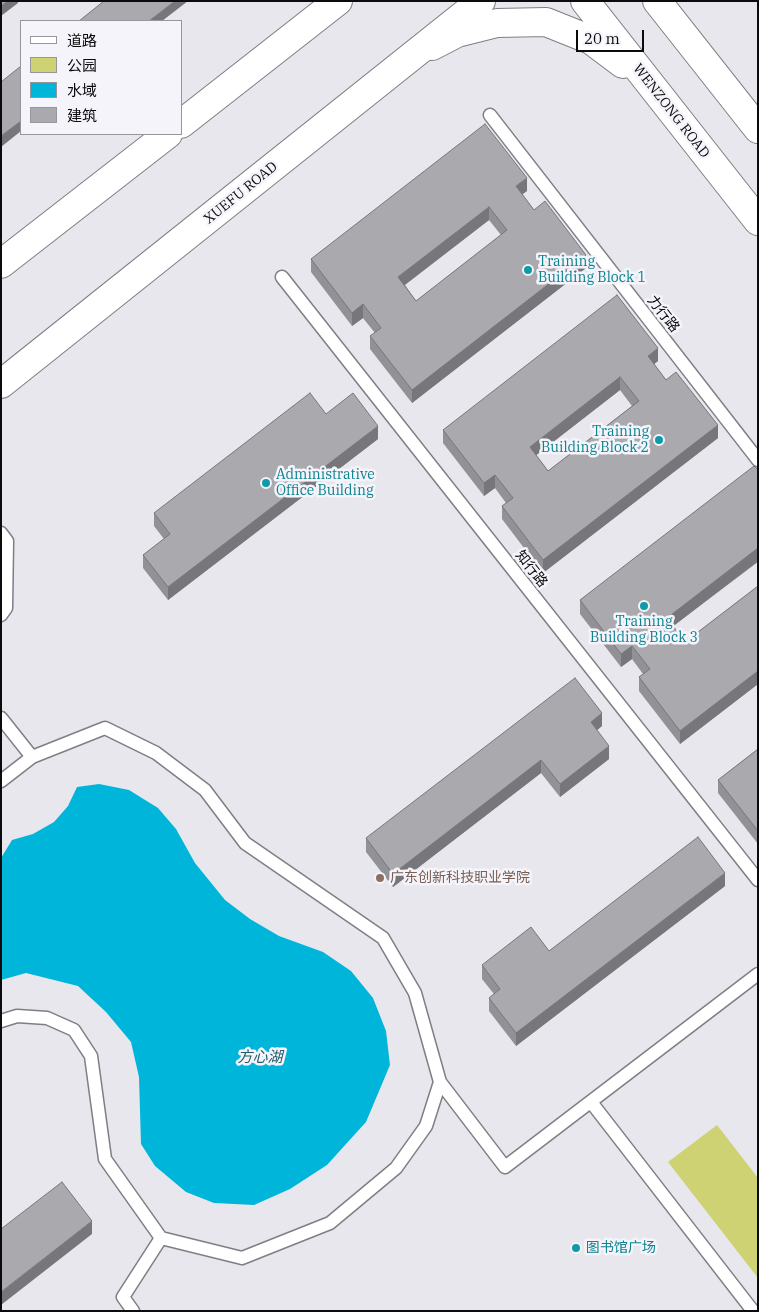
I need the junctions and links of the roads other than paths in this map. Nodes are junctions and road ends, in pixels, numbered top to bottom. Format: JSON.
{"nodes":[{"id":1,"x":338,"y":1,"type":"edge"},
{"id":2,"x":481,"y":1,"type":"edge"},
{"id":3,"x":585,"y":1,"type":"edge"},
{"id":4,"x":657,"y":1,"type":"edge"},
{"id":5,"x":675,"y":1,"type":"edge"},
{"id":6,"x":695,"y":50,"type":"junction"},
{"id":7,"x":411,"y":58,"type":"junction"},
{"id":8,"x":649,"y":83,"type":"junction"},
{"id":9,"x":490,"y":115,"type":"dead end"},
{"id":10,"x":182,"y":123,"type":"edge"},
{"id":11,"x":758,"y":129,"type":"edge"},
{"id":12,"x":167,"y":135,"type":"edge"},
{"id":13,"x":758,"y":221,"type":"edge"},
{"id":14,"x":1,"y":264,"type":"edge"},
{"id":15,"x":282,"y":277,"type":"dead end"},
{"id":16,"x":1,"y":384,"type":"edge"},
{"id":17,"x":758,"y":460,"type":"edge"},
{"id":18,"x":1,"y":533,"type":"edge"},
{"id":19,"x":1,"y":615,"type":"edge"},
{"id":20,"x":1,"y":718,"type":"edge"},
{"id":21,"x":32,"y":757,"type":"junction"},
{"id":22,"x":1,"y":781,"type":"edge"},
{"id":23,"x":758,"y":880,"type":"edge"},
{"id":24,"x":758,"y":974,"type":"edge"},
{"id":25,"x":1,"y":1021,"type":"edge"},
{"id":26,"x":440,"y":1082,"type":"junction"},
{"id":27,"x":591,"y":1102,"type":"junction"},
{"id":28,"x":162,"y":1238,"type":"junction"},
{"id":29,"x":133,"y":1311,"type":"edge"},
{"id":30,"x":753,"y":1311,"type":"edge"}],
"edges":[{"from":1,"to":10,"type":"main road"},
{"from":2,"to":7,"type":"main road","name":"XUEFU ROAD"},
{"from":3,"to":8,"type":"main road","name":"WENZONG ROAD"},
{"from":4,"to":6,"type":"main road"},
{"from":5,"to":6,"type":"main road"},
{"from":6,"to":11,"type":"main road"},
{"from":7,"to":8,"type":"main road"},
{"from":7,"to":16,"type":"main road","name":"XUEFU ROAD"},
{"from":8,"to":13,"type":"main road","name":"WENZONG ROAD"},
{"from":9,"to":17,"type":"lane","name":"力行路"},
{"from":12,"to":14,"type":"main road"},
{"from":15,"to":23,"type":"lane","name":"知行路"},
{"from":18,"to":19,"type":"lane"},
{"from":20,"to":21,"type":"lane"},
{"from":21,"to":22,"type":"lane"},
{"from":21,"to":26,"type":"lane"},
{"from":24,"to":27,"type":"lane"},
{"from":25,"to":28,"type":"lane"},
{"from":26,"to":27,"type":"lane"},
{"from":26,"to":28,"type":"lane"},
{"from":27,"to":30,"type":"lane"},
{"from":28,"to":29,"type":"lane"}]}
